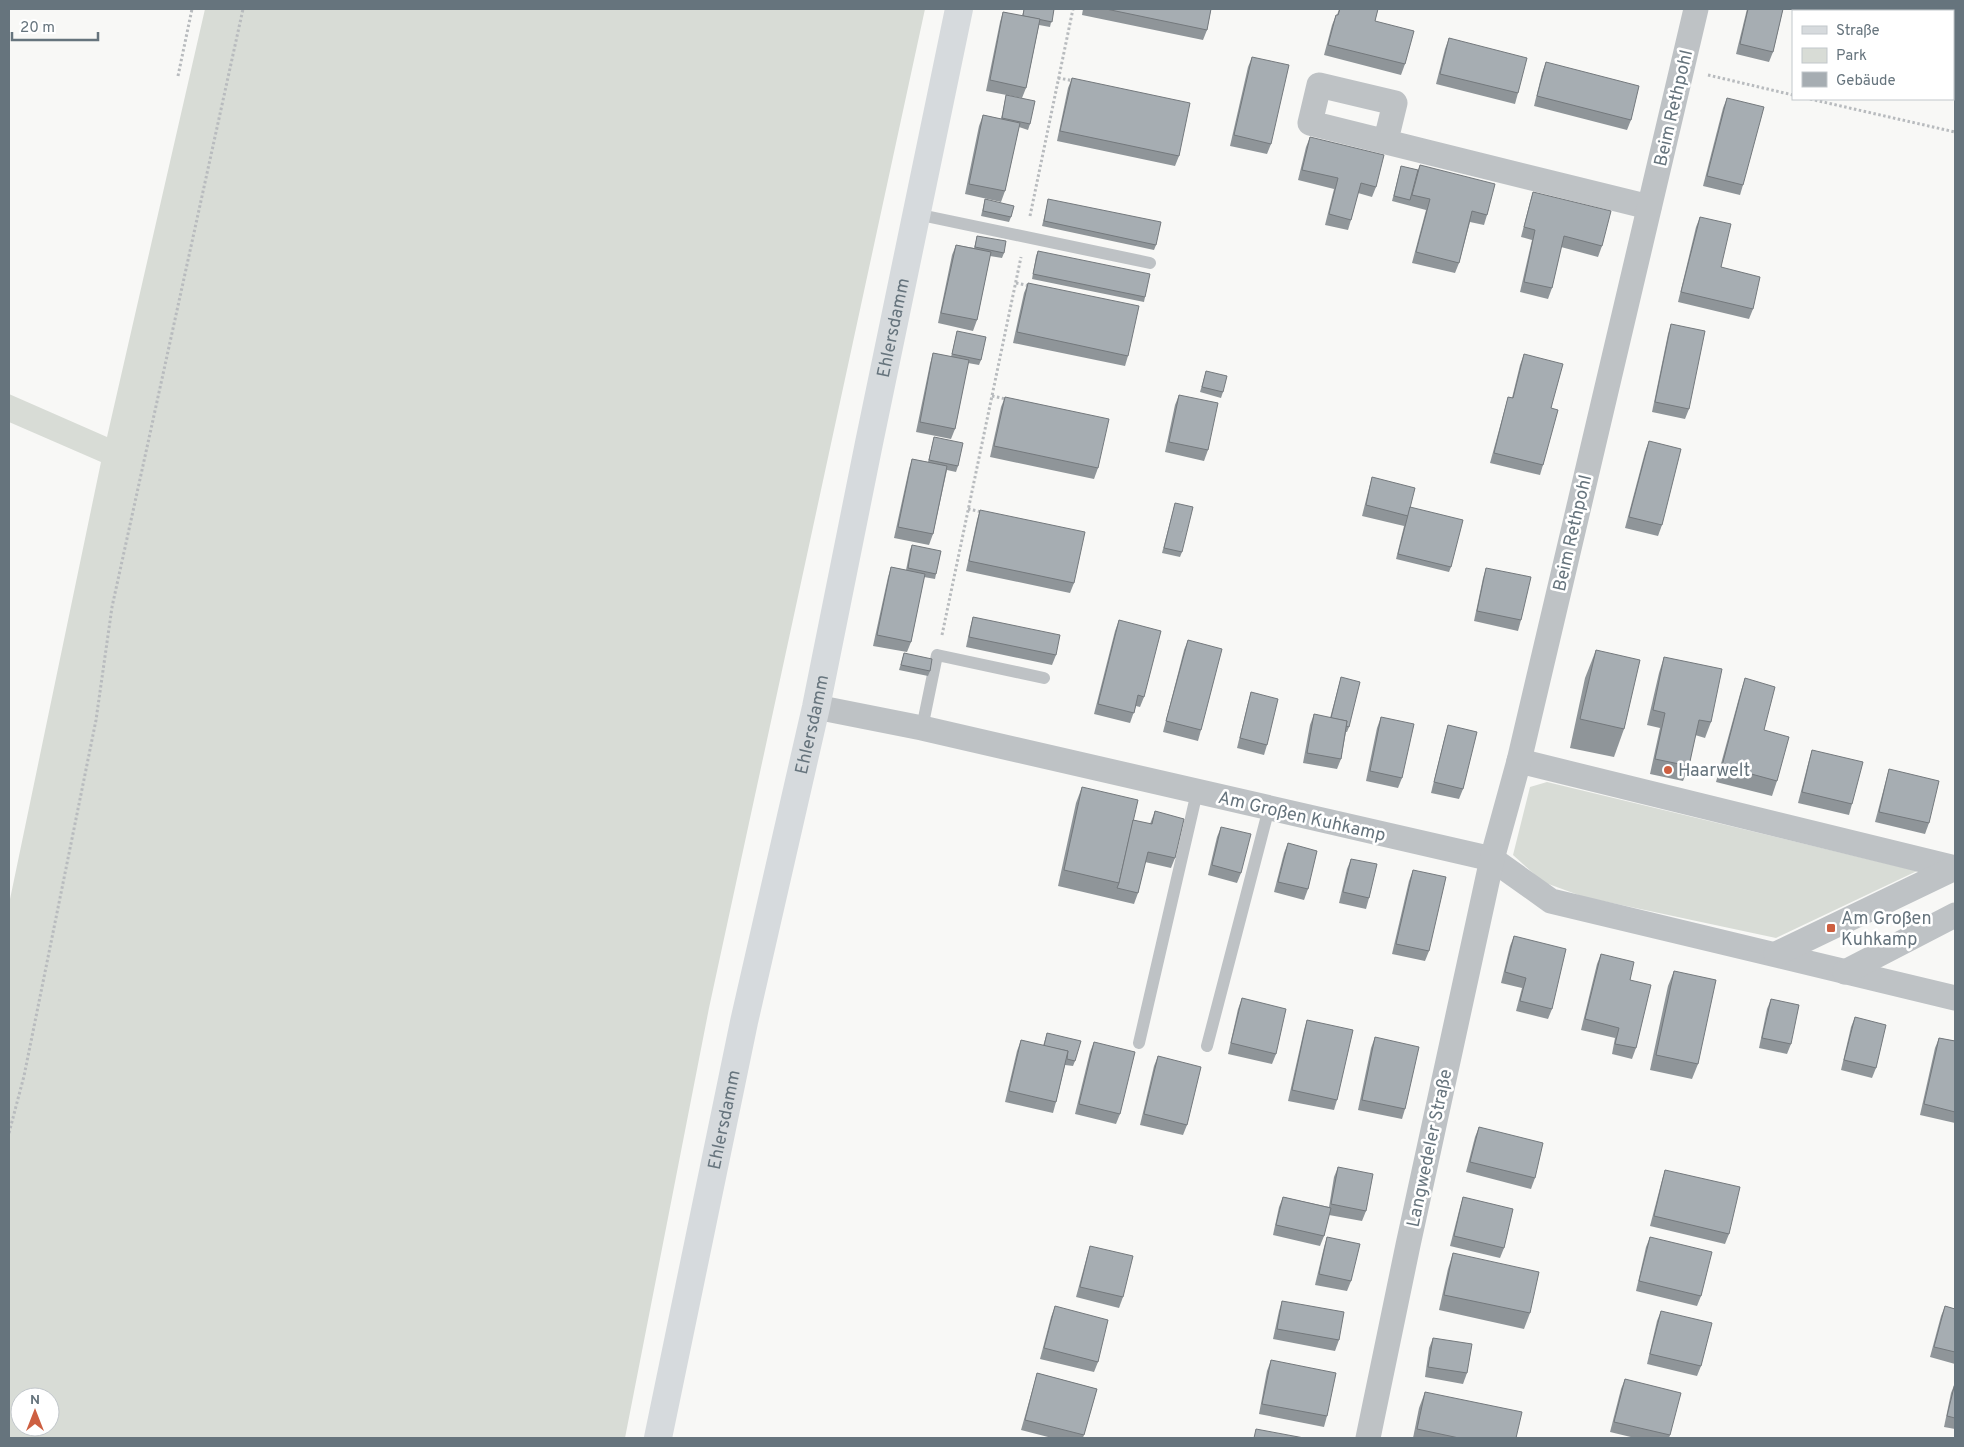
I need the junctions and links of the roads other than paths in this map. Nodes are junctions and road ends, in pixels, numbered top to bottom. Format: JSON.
{"nodes":[{"id":1,"x":959,"y":9,"type":"edge"},
{"id":2,"x":1696,"y":9,"type":"edge"},
{"id":3,"x":1386,"y":140,"type":"dead end"},
{"id":4,"x":1649,"y":207,"type":"junction"},
{"id":5,"x":916,"y":214,"type":"junction"},
{"id":6,"x":1150,"y":263,"type":"dead end"},
{"id":7,"x":1044,"y":678,"type":"dead end"},
{"id":8,"x":816,"y":707,"type":"junction"},
{"id":9,"x":922,"y":728,"type":"junction"},
{"id":10,"x":1519,"y":761,"type":"junction"},
{"id":11,"x":1196,"y":792,"type":"junction"},
{"id":12,"x":1268,"y":808,"type":"junction"},
{"id":13,"x":1492,"y":859,"type":"junction"},
{"id":14,"x":1955,"y":868,"type":"edge"},
{"id":15,"x":1955,"y":915,"type":"edge"},
{"id":16,"x":1776,"y":954,"type":"junction"},
{"id":17,"x":1845,"y":972,"type":"junction"},
{"id":18,"x":1955,"y":998,"type":"edge"},
{"id":19,"x":1139,"y":1044,"type":"dead end"},
{"id":20,"x":1208,"y":1046,"type":"dead end"},
{"id":21,"x":658,"y":1438,"type":"edge"},
{"id":22,"x":1368,"y":1438,"type":"edge"}],
"edges":[{"from":1,"to":5,"type":"street","name":"Ehlersdamm"},
{"from":2,"to":4,"type":"street","name":"Beim Rethpohl"},
{"from":3,"to":4,"type":"street"},
{"from":4,"to":10,"type":"street","name":"Beim Rethpohl"},
{"from":5,"to":6,"type":"lane"},
{"from":5,"to":8,"type":"street","name":"Ehlersdamm"},
{"from":7,"to":9,"type":"lane"},
{"from":8,"to":9,"type":"street","name":"Am Großen Kuhkamp"},
{"from":8,"to":21,"type":"street","name":"Ehlersdamm"},
{"from":9,"to":11,"type":"street","name":"Am Großen Kuhkamp"},
{"from":10,"to":13,"type":"street","name":"Beim Rethpohl"},
{"from":10,"to":14,"type":"street"},
{"from":11,"to":12,"type":"street","name":"Am Großen Kuhkamp"},
{"from":11,"to":19,"type":"lane"},
{"from":12,"to":13,"type":"street","name":"Am Großen Kuhkamp"},
{"from":12,"to":20,"type":"lane"},
{"from":13,"to":16,"type":"street","name":"Am Großen Kuhkamp"},
{"from":13,"to":22,"type":"street","name":"Langwedeler Straße"},
{"from":14,"to":16,"type":"street"},
{"from":15,"to":17,"type":"street"},
{"from":16,"to":17,"type":"street","name":"Am Großen Kuhkamp"},
{"from":17,"to":18,"type":"street","name":"Am Großen Kuhkamp"}]}
